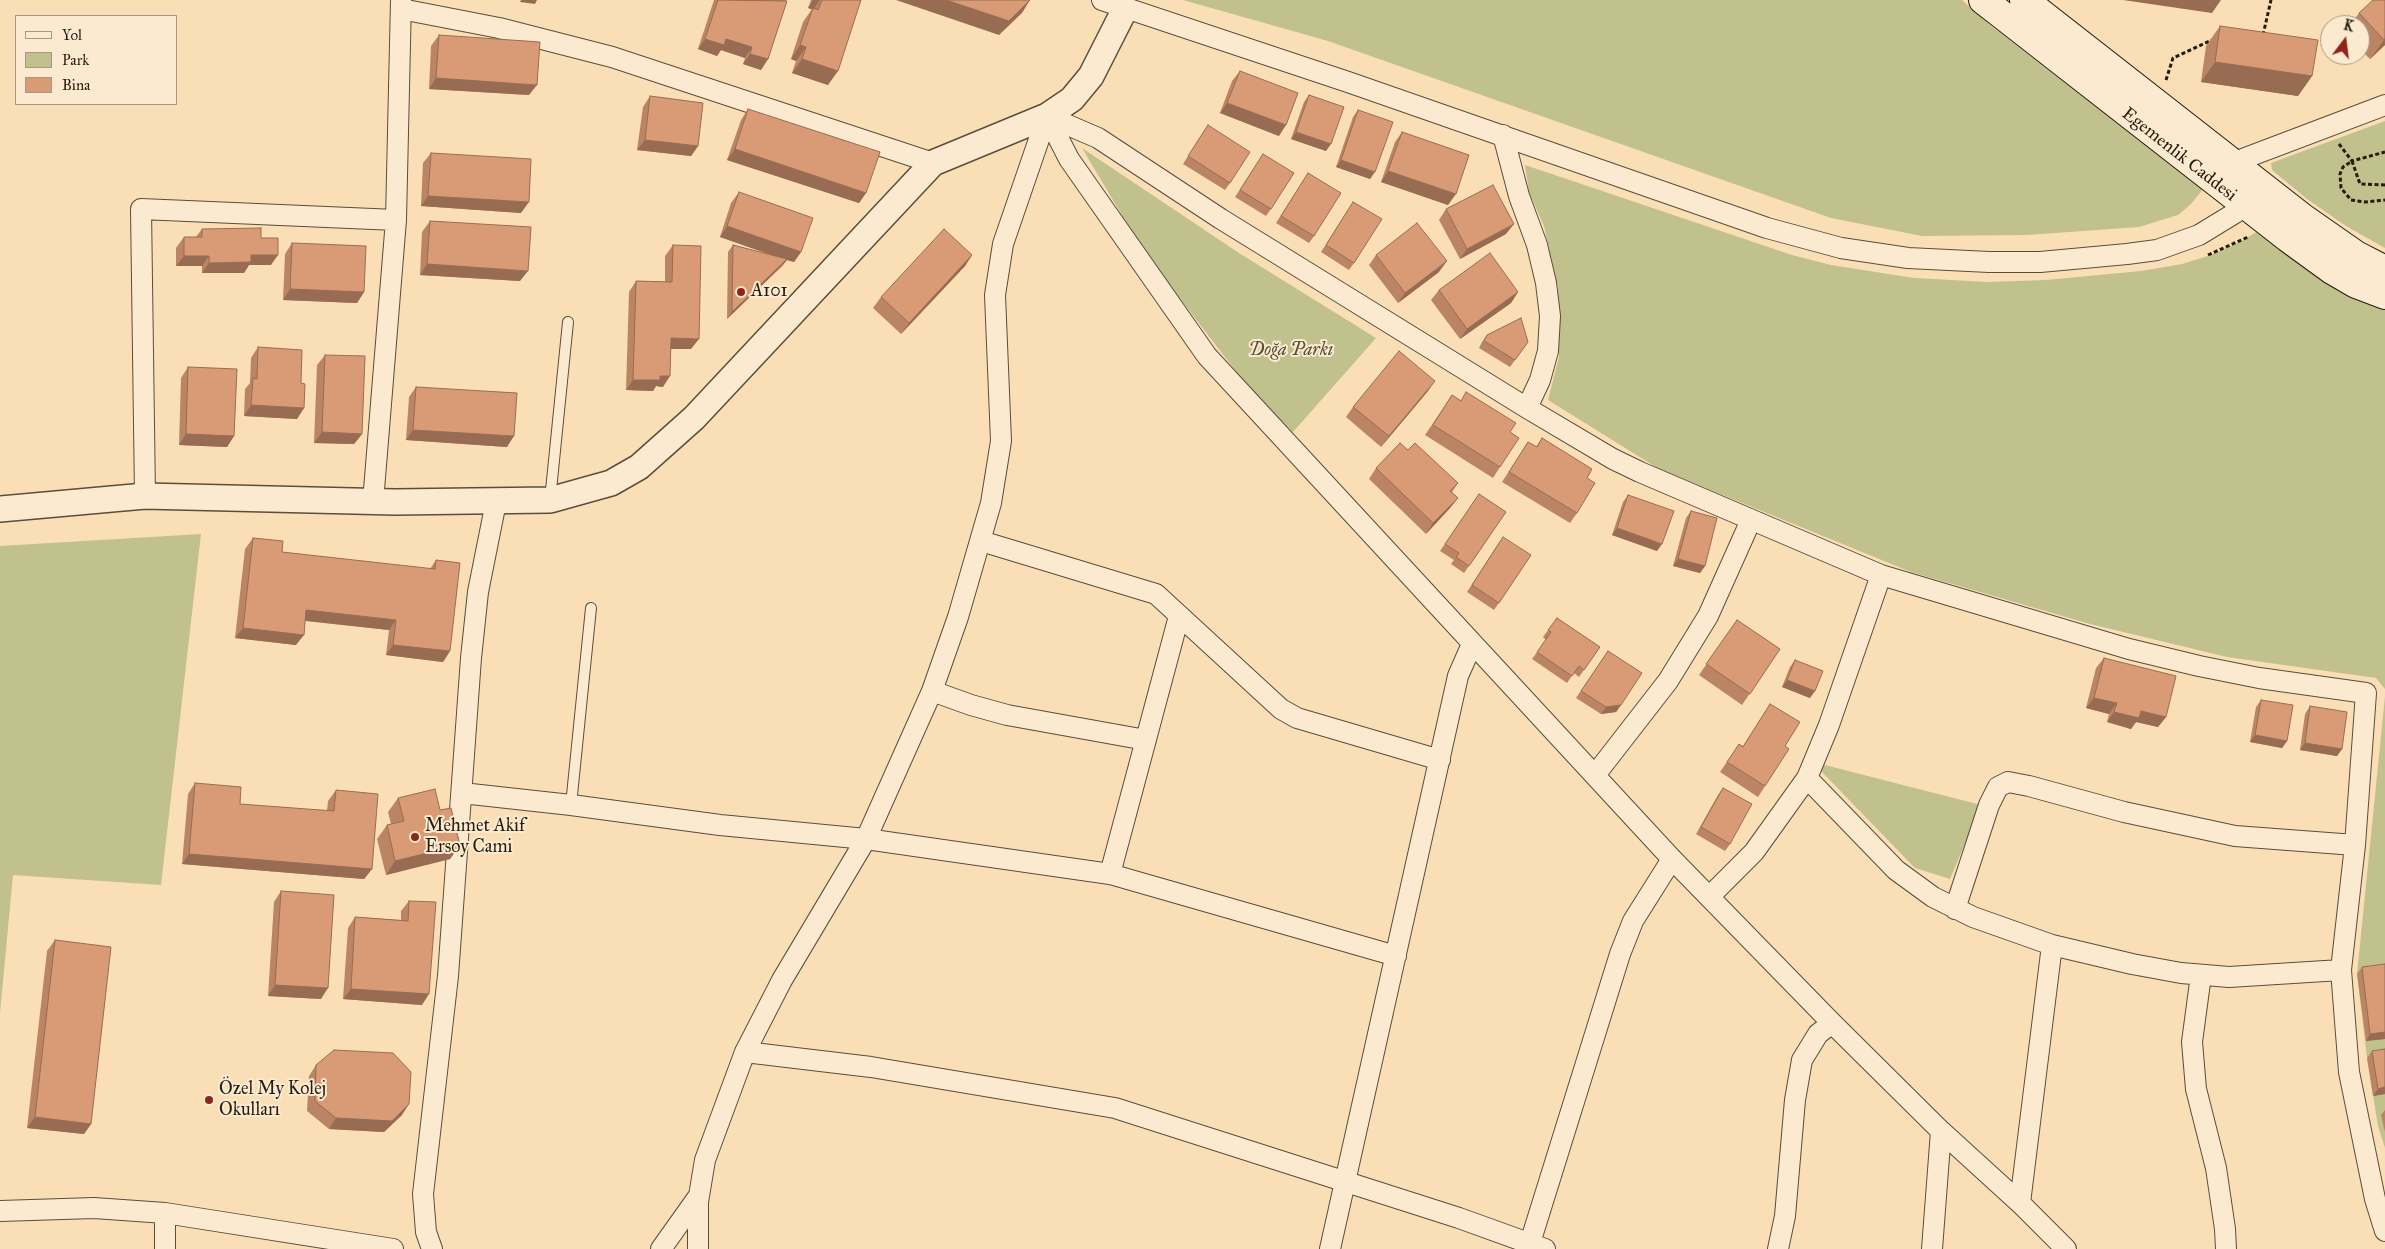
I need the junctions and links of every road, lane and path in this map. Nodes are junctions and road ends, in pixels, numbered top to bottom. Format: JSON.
{"nodes":[{"id":1,"x":1102,"y":0,"type":"edge"},
{"id":2,"x":1983,"y":0,"type":"edge"},
{"id":3,"x":2024,"y":0,"type":"edge"},
{"id":4,"x":2270,"y":0,"type":"edge"},
{"id":5,"x":401,"y":5,"type":"edge"},
{"id":6,"x":1125,"y":9,"type":"junction"},
{"id":7,"x":2218,"y":37,"type":"edge"},
{"id":8,"x":2255,"y":37,"type":"edge"},
{"id":9,"x":2262,"y":38,"type":"junction"},
{"id":10,"x":2270,"y":40,"type":"edge"},
{"id":11,"x":2164,"y":84,"type":"dead end"},
{"id":12,"x":2385,"y":105,"type":"edge"},
{"id":13,"x":1048,"y":116,"type":"junction"},
{"id":14,"x":2327,"y":127,"type":"junction"},
{"id":15,"x":1504,"y":135,"type":"junction"},
{"id":16,"x":2385,"y":152,"type":"edge"},
{"id":17,"x":2352,"y":161,"type":"junction"},
{"id":18,"x":933,"y":163,"type":"junction"},
{"id":19,"x":2232,"y":163,"type":"junction"},
{"id":20,"x":2385,"y":185,"type":"edge"},
{"id":21,"x":2252,"y":195,"type":"junction"},
{"id":22,"x":2385,"y":200,"type":"edge"},
{"id":23,"x":396,"y":220,"type":"junction"},
{"id":24,"x":2385,"y":270,"type":"edge"},
{"id":25,"x":2385,"y":295,"type":"edge"},
{"id":26,"x":568,"y":322,"type":"dead end"},
{"id":27,"x":1527,"y":408,"type":"junction"},
{"id":28,"x":145,"y":496,"type":"junction"},
{"id":29,"x":550,"y":500,"type":"junction"},
{"id":30,"x":373,"y":502,"type":"junction"},
{"id":31,"x":496,"y":502,"type":"junction"},
{"id":32,"x":0,"y":509,"type":"edge"},
{"id":33,"x":1751,"y":520,"type":"junction"},
{"id":34,"x":980,"y":541,"type":"junction"},
{"id":35,"x":1881,"y":575,"type":"junction"},
{"id":36,"x":591,"y":608,"type":"dead end"},
{"id":37,"x":1180,"y":616,"type":"junction"},
{"id":38,"x":1472,"y":644,"type":"junction"},
{"id":39,"x":932,"y":691,"type":"junction"},
{"id":40,"x":1146,"y":740,"type":"junction"},
{"id":41,"x":1440,"y":760,"type":"junction"},
{"id":42,"x":1595,"y":775,"type":"junction"},
{"id":43,"x":1807,"y":778,"type":"junction"},
{"id":44,"x":462,"y":793,"type":"junction"},
{"id":45,"x":571,"y":805,"type":"junction"},
{"id":46,"x":866,"y":839,"type":"junction"},
{"id":47,"x":2355,"y":845,"type":"junction"},
{"id":48,"x":1672,"y":859,"type":"junction"},
{"id":49,"x":1110,"y":874,"type":"junction"},
{"id":50,"x":1709,"y":898,"type":"junction"},
{"id":51,"x":1955,"y":908,"type":"junction"},
{"id":52,"x":2052,"y":945,"type":"junction"},
{"id":53,"x":1396,"y":956,"type":"junction"},
{"id":54,"x":2341,"y":970,"type":"junction"},
{"id":55,"x":2201,"y":975,"type":"junction"},
{"id":56,"x":1832,"y":1023,"type":"junction"},
{"id":57,"x":745,"y":1052,"type":"junction"},
{"id":58,"x":1941,"y":1131,"type":"junction"},
{"id":59,"x":1344,"y":1181,"type":"junction"},
{"id":60,"x":698,"y":1197,"type":"junction"},
{"id":61,"x":2020,"y":1203,"type":"junction"},
{"id":62,"x":0,"y":1211,"type":"edge"},
{"id":63,"x":165,"y":1213,"type":"junction"},
{"id":64,"x":2385,"y":1231,"type":"edge"},
{"id":65,"x":281,"y":1241,"type":"edge"},
{"id":66,"x":1537,"y":1246,"type":"edge"},
{"id":67,"x":164,"y":1249,"type":"edge"},
{"id":68,"x":393,"y":1249,"type":"edge"},
{"id":69,"x":432,"y":1249,"type":"edge"},
{"id":70,"x":662,"y":1249,"type":"edge"},
{"id":71,"x":698,"y":1249,"type":"edge"},
{"id":72,"x":1330,"y":1249,"type":"edge"},
{"id":73,"x":1778,"y":1249,"type":"edge"},
{"id":74,"x":1932,"y":1249,"type":"edge"},
{"id":75,"x":2066,"y":1249,"type":"edge"},
{"id":76,"x":2226,"y":1249,"type":"edge"}],
"edges":[{"from":1,"to":6,"type":"street"},
{"from":2,"to":21,"type":"main road","name":"Egemenlik Caddesi"},
{"from":3,"to":19,"type":"main road","name":"Egemenlik Caddesi"},
{"from":4,"to":9,"type":"path"},
{"from":5,"to":18,"type":"street"},
{"from":5,"to":23,"type":"street"},
{"from":6,"to":13,"type":"street"},
{"from":6,"to":15,"type":"street"},
{"from":7,"to":11,"type":"path"},
{"from":8,"to":9,"type":"path"},
{"from":9,"to":10,"type":"path"},
{"from":12,"to":14,"type":"street"},
{"from":13,"to":18,"type":"street"},
{"from":13,"to":27,"type":"street"},
{"from":13,"to":34,"type":"street"},
{"from":13,"to":38,"type":"street"},
{"from":14,"to":17,"type":"path"},
{"from":14,"to":19,"type":"street"},
{"from":15,"to":21,"type":"street"},
{"from":15,"to":27,"type":"street"},
{"from":16,"to":17,"type":"path"},
{"from":17,"to":20,"type":"path"},
{"from":17,"to":22,"type":"path"},
{"from":18,"to":29,"type":"street"},
{"from":19,"to":21,"type":"main road","name":"Egemenlik Caddesi"},
{"from":21,"to":24,"type":"main road","name":"Egemenlik Caddesi"},
{"from":21,"to":25,"type":"main road","name":"Egemenlik Caddesi"},
{"from":23,"to":28,"type":"street"},
{"from":23,"to":30,"type":"street"},
{"from":26,"to":29,"type":"lane"},
{"from":27,"to":33,"type":"street"},
{"from":28,"to":30,"type":"street"},
{"from":28,"to":32,"type":"street"},
{"from":29,"to":31,"type":"street"},
{"from":30,"to":31,"type":"street"},
{"from":31,"to":44,"type":"street"},
{"from":33,"to":35,"type":"street"},
{"from":33,"to":42,"type":"street"},
{"from":34,"to":37,"type":"street"},
{"from":34,"to":39,"type":"street"},
{"from":35,"to":43,"type":"street"},
{"from":35,"to":47,"type":"street"},
{"from":36,"to":45,"type":"lane"},
{"from":37,"to":40,"type":"street"},
{"from":37,"to":41,"type":"street"},
{"from":38,"to":41,"type":"street"},
{"from":38,"to":42,"type":"street"},
{"from":39,"to":40,"type":"street"},
{"from":39,"to":46,"type":"street"},
{"from":40,"to":49,"type":"street"},
{"from":41,"to":53,"type":"street"},
{"from":42,"to":48,"type":"street"},
{"from":43,"to":50,"type":"street"},
{"from":43,"to":51,"type":"street"},
{"from":44,"to":45,"type":"street"},
{"from":44,"to":69,"type":"street"},
{"from":45,"to":46,"type":"street"},
{"from":46,"to":49,"type":"street"},
{"from":46,"to":57,"type":"street"},
{"from":47,"to":51,"type":"street"},
{"from":47,"to":54,"type":"street"},
{"from":48,"to":50,"type":"street"},
{"from":48,"to":66,"type":"street"},
{"from":49,"to":53,"type":"street"},
{"from":50,"to":56,"type":"street"},
{"from":51,"to":52,"type":"street"},
{"from":52,"to":55,"type":"street"},
{"from":52,"to":61,"type":"street"},
{"from":53,"to":59,"type":"street"},
{"from":54,"to":55,"type":"street"},
{"from":54,"to":64,"type":"street"},
{"from":55,"to":76,"type":"street"},
{"from":56,"to":58,"type":"street"},
{"from":56,"to":73,"type":"street"},
{"from":57,"to":59,"type":"street"},
{"from":57,"to":60,"type":"street"},
{"from":58,"to":61,"type":"street"},
{"from":58,"to":74,"type":"street"},
{"from":59,"to":66,"type":"street"},
{"from":59,"to":72,"type":"street"},
{"from":60,"to":70,"type":"street"},
{"from":60,"to":71,"type":"street"},
{"from":61,"to":75,"type":"street"},
{"from":62,"to":63,"type":"street"},
{"from":63,"to":65,"type":"street"},
{"from":63,"to":67,"type":"street"},
{"from":65,"to":68,"type":"street"}]}
